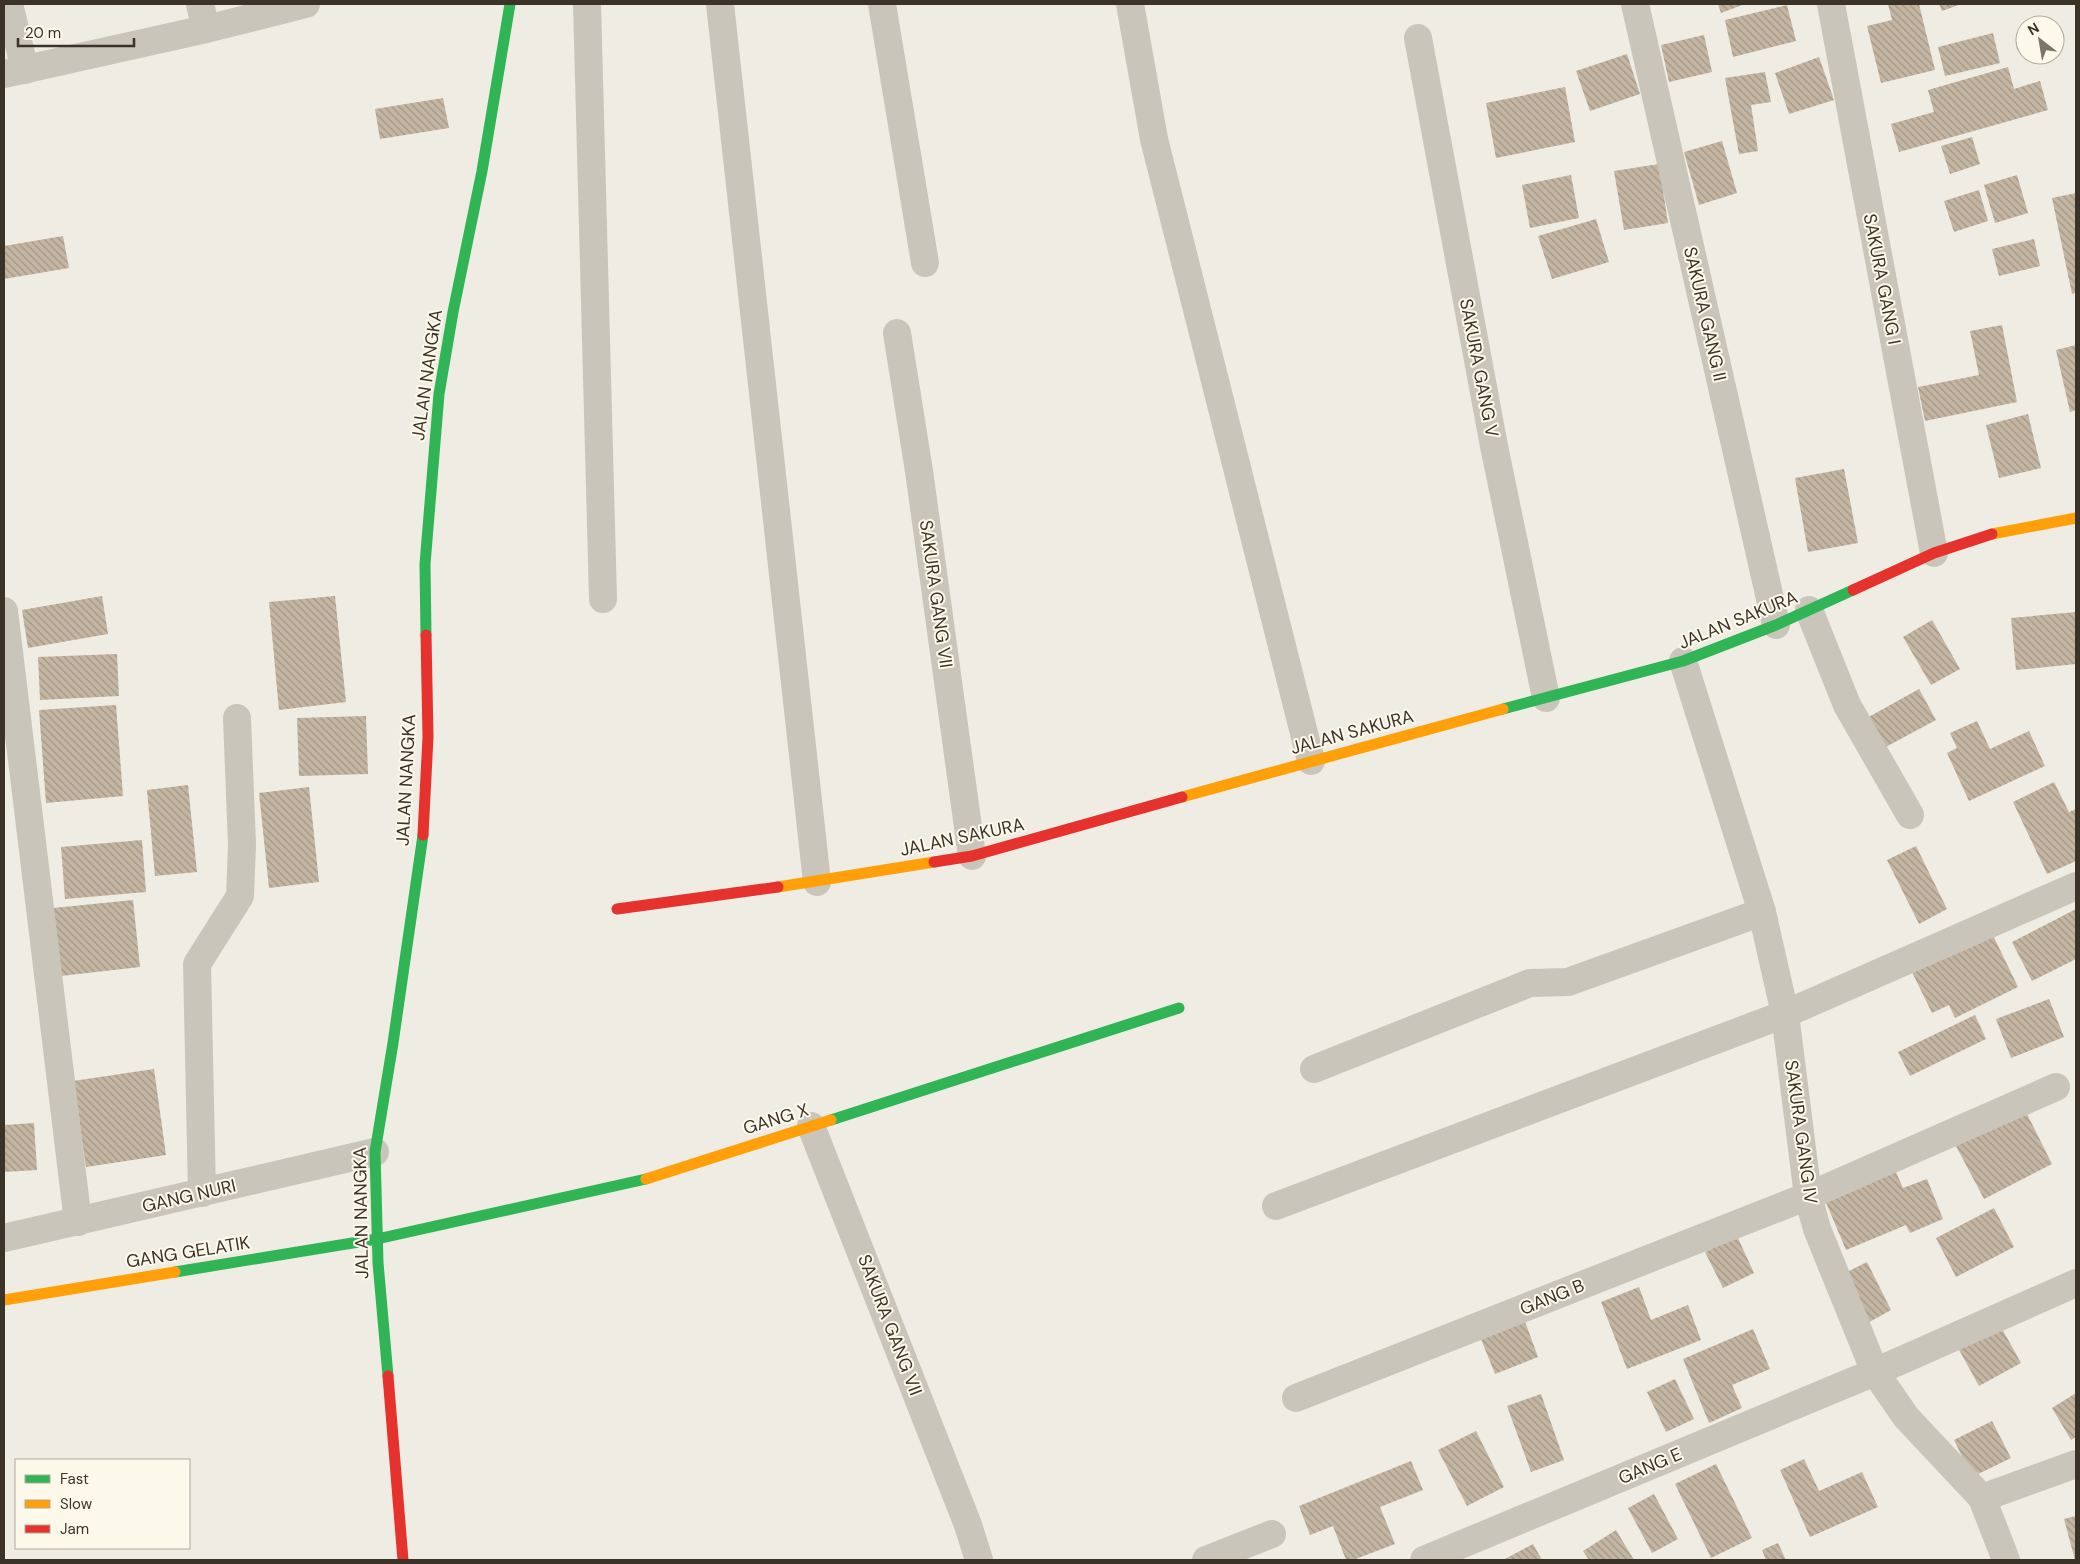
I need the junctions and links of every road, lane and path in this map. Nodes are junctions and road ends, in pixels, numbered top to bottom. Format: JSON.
{"nodes":[{"id":1,"x":8,"y":4,"type":"edge"},
{"id":2,"x":306,"y":4,"type":"edge"},
{"id":3,"x":510,"y":4,"type":"edge"},
{"id":4,"x":587,"y":4,"type":"edge"},
{"id":5,"x":720,"y":4,"type":"edge"},
{"id":6,"x":882,"y":4,"type":"edge"},
{"id":7,"x":1130,"y":4,"type":"edge"},
{"id":8,"x":1635,"y":4,"type":"edge"},
{"id":9,"x":1831,"y":4,"type":"edge"},
{"id":10,"x":203,"y":16,"type":"edge"},
{"id":11,"x":1418,"y":38,"type":"dead end"},
{"id":12,"x":14,"y":72,"type":"edge"},
{"id":13,"x":925,"y":263,"type":"dead end"},
{"id":14,"x":897,"y":333,"type":"dead end"},
{"id":15,"x":2076,"y":518,"type":"edge"},
{"id":16,"x":1934,"y":553,"type":"junction"},
{"id":17,"x":603,"y":599,"type":"dead end"},
{"id":18,"x":1809,"y":610,"type":"junction"},
{"id":19,"x":4,"y":611,"type":"edge"},
{"id":20,"x":1776,"y":625,"type":"junction"},
{"id":21,"x":1683,"y":662,"type":"junction"},
{"id":22,"x":1546,"y":698,"type":"junction"},
{"id":23,"x":237,"y":718,"type":"dead end"},
{"id":24,"x":1311,"y":761,"type":"junction"},
{"id":25,"x":1910,"y":815,"type":"dead end"},
{"id":26,"x":972,"y":856,"type":"junction"},
{"id":27,"x":817,"y":882,"type":"junction"},
{"id":28,"x":2076,"y":886,"type":"edge"},
{"id":29,"x":617,"y":909,"type":"dead end"},
{"id":30,"x":1762,"y":912,"type":"junction"},
{"id":31,"x":1179,"y":1008,"type":"dead end"},
{"id":32,"x":1785,"y":1014,"type":"junction"},
{"id":33,"x":1314,"y":1069,"type":"dead end"},
{"id":34,"x":2056,"y":1087,"type":"dead end"},
{"id":35,"x":811,"y":1126,"type":"junction"},
{"id":36,"x":374,"y":1152,"type":"junction"},
{"id":37,"x":202,"y":1193,"type":"junction"},
{"id":38,"x":1808,"y":1196,"type":"junction"},
{"id":39,"x":1276,"y":1206,"type":"dead end"},
{"id":40,"x":78,"y":1222,"type":"junction"},
{"id":41,"x":4,"y":1238,"type":"edge"},
{"id":42,"x":377,"y":1239,"type":"junction"},
{"id":43,"x":2076,"y":1283,"type":"edge"},
{"id":44,"x":4,"y":1300,"type":"edge"},
{"id":45,"x":1875,"y":1372,"type":"junction"},
{"id":46,"x":1296,"y":1398,"type":"dead end"},
{"id":47,"x":2076,"y":1464,"type":"edge"},
{"id":48,"x":1982,"y":1498,"type":"junction"},
{"id":49,"x":1272,"y":1534,"type":"dead end"},
{"id":50,"x":403,"y":1560,"type":"edge"},
{"id":51,"x":979,"y":1560,"type":"edge"},
{"id":52,"x":1206,"y":1560,"type":"edge"},
{"id":53,"x":1424,"y":1560,"type":"edge"},
{"id":54,"x":2006,"y":1560,"type":"edge"}],
"edges":[{"from":1,"to":12,"type":"street"},
{"from":2,"to":10,"type":"street"},
{"from":3,"to":36,"type":"street","name":"JALAN NANGKA"},
{"from":4,"to":17,"type":"street"},
{"from":5,"to":27,"type":"street"},
{"from":6,"to":13,"type":"street"},
{"from":7,"to":24,"type":"street"},
{"from":8,"to":20,"type":"street","name":"SAKURA GANG II"},
{"from":9,"to":16,"type":"street","name":"SAKURA GANG I"},
{"from":10,"to":12,"type":"street"},
{"from":11,"to":22,"type":"street","name":"SAKURA GANG V"},
{"from":14,"to":26,"type":"street","name":"SAKURA GANG VII"},
{"from":15,"to":16,"type":"street","name":"JALAN SAKURA"},
{"from":16,"to":18,"type":"street","name":"JALAN SAKURA"},
{"from":18,"to":20,"type":"street","name":"JALAN SAKURA"},
{"from":18,"to":25,"type":"street"},
{"from":19,"to":40,"type":"street"},
{"from":20,"to":21,"type":"street","name":"JALAN SAKURA"},
{"from":21,"to":22,"type":"street","name":"JALAN SAKURA"},
{"from":21,"to":30,"type":"street","name":"SAKURA GANG IV"},
{"from":22,"to":24,"type":"street","name":"JALAN SAKURA"},
{"from":23,"to":37,"type":"street"},
{"from":24,"to":26,"type":"street","name":"JALAN SAKURA"},
{"from":26,"to":27,"type":"street","name":"JALAN SAKURA"},
{"from":27,"to":29,"type":"street","name":"JALAN SAKURA"},
{"from":28,"to":32,"type":"street"},
{"from":30,"to":32,"type":"street","name":"SAKURA GANG IV"},
{"from":30,"to":33,"type":"street"},
{"from":31,"to":35,"type":"street","name":"GANG X"},
{"from":32,"to":38,"type":"street","name":"SAKURA GANG IV"},
{"from":32,"to":39,"type":"street"},
{"from":34,"to":38,"type":"street","name":"GANG B"},
{"from":35,"to":42,"type":"street","name":"GANG X"},
{"from":35,"to":51,"type":"street","name":"SAKURA GANG VII"},
{"from":36,"to":37,"type":"street","name":"GANG NURI"},
{"from":36,"to":42,"type":"street","name":"JALAN NANGKA"},
{"from":37,"to":40,"type":"street","name":"GANG NURI"},
{"from":38,"to":45,"type":"street","name":"SAKURA GANG IV"},
{"from":38,"to":46,"type":"street","name":"GANG B"},
{"from":40,"to":41,"type":"street","name":"GANG NURI"},
{"from":42,"to":44,"type":"street","name":"GANG GELATIK"},
{"from":42,"to":50,"type":"street","name":"JALAN NANGKA"},
{"from":43,"to":45,"type":"street","name":"GANG E"},
{"from":45,"to":48,"type":"street","name":"SAKURA GANG IV"},
{"from":45,"to":53,"type":"street","name":"GANG E"},
{"from":47,"to":48,"type":"street"},
{"from":48,"to":54,"type":"street","name":"SAKURA GANG IV"},
{"from":49,"to":52,"type":"street"}]}
